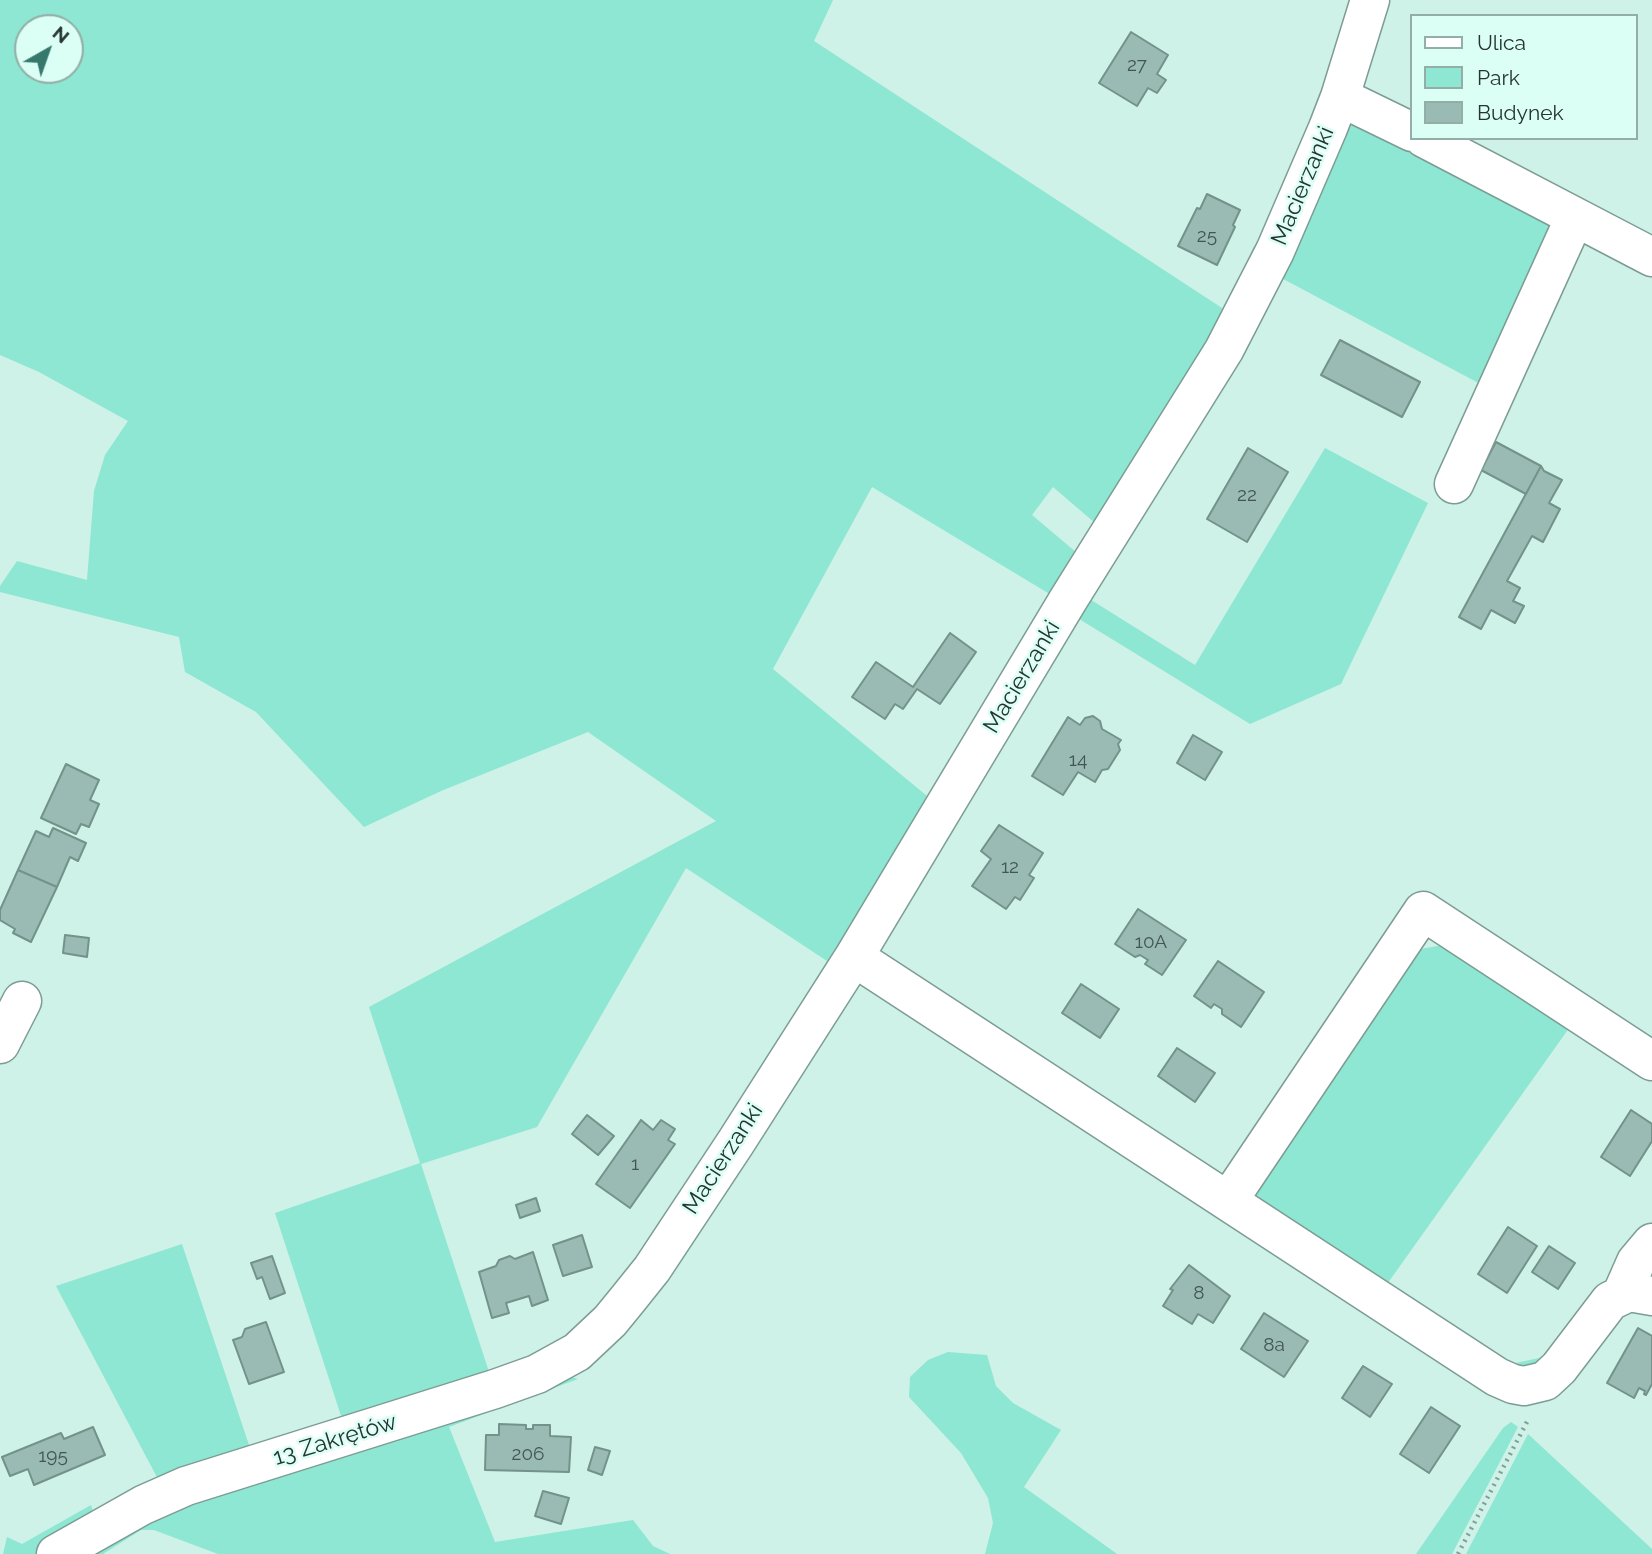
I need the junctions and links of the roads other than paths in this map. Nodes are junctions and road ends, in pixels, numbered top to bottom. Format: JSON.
{"nodes":[{"id":1,"x":1370,"y":0,"type":"edge"},
{"id":2,"x":1340,"y":97,"type":"junction"},
{"id":3,"x":1410,"y":131,"type":"edge"},
{"id":4,"x":1428,"y":140,"type":"edge"},
{"id":5,"x":1575,"y":217,"type":"junction"},
{"id":6,"x":1652,"y":257,"type":"edge"},
{"id":7,"x":1454,"y":484,"type":"dead end"},
{"id":8,"x":854,"y":957,"type":"junction"},
{"id":9,"x":22,"y":1001,"type":"dead end"},
{"id":10,"x":0,"y":1044,"type":"edge"},
{"id":11,"x":1652,"y":1061,"type":"edge"},
{"id":12,"x":1228,"y":1201,"type":"junction"},
{"id":13,"x":1652,"y":1243,"type":"edge"},
{"id":14,"x":1637,"y":1296,"type":"edge"},
{"id":15,"x":610,"y":1321,"type":"joint"},
{"id":16,"x":56,"y":1554,"type":"edge"}],
"edges":[{"from":1,"to":2,"type":"street","name":"Macierzanki"},
{"from":2,"to":3,"type":"street"},
{"from":2,"to":8,"type":"street","name":"Macierzanki"},
{"from":4,"to":5,"type":"street"},
{"from":5,"to":6,"type":"street"},
{"from":5,"to":7,"type":"street"},
{"from":8,"to":12,"type":"street"},
{"from":8,"to":15,"type":"street","name":"Macierzanki"},
{"from":9,"to":10,"type":"street"},
{"from":11,"to":12,"type":"street"},
{"from":12,"to":14,"type":"street"},
{"from":13,"to":14,"type":"street"},
{"from":15,"to":16,"type":"street","name":"13 Zakrętów"}]}
